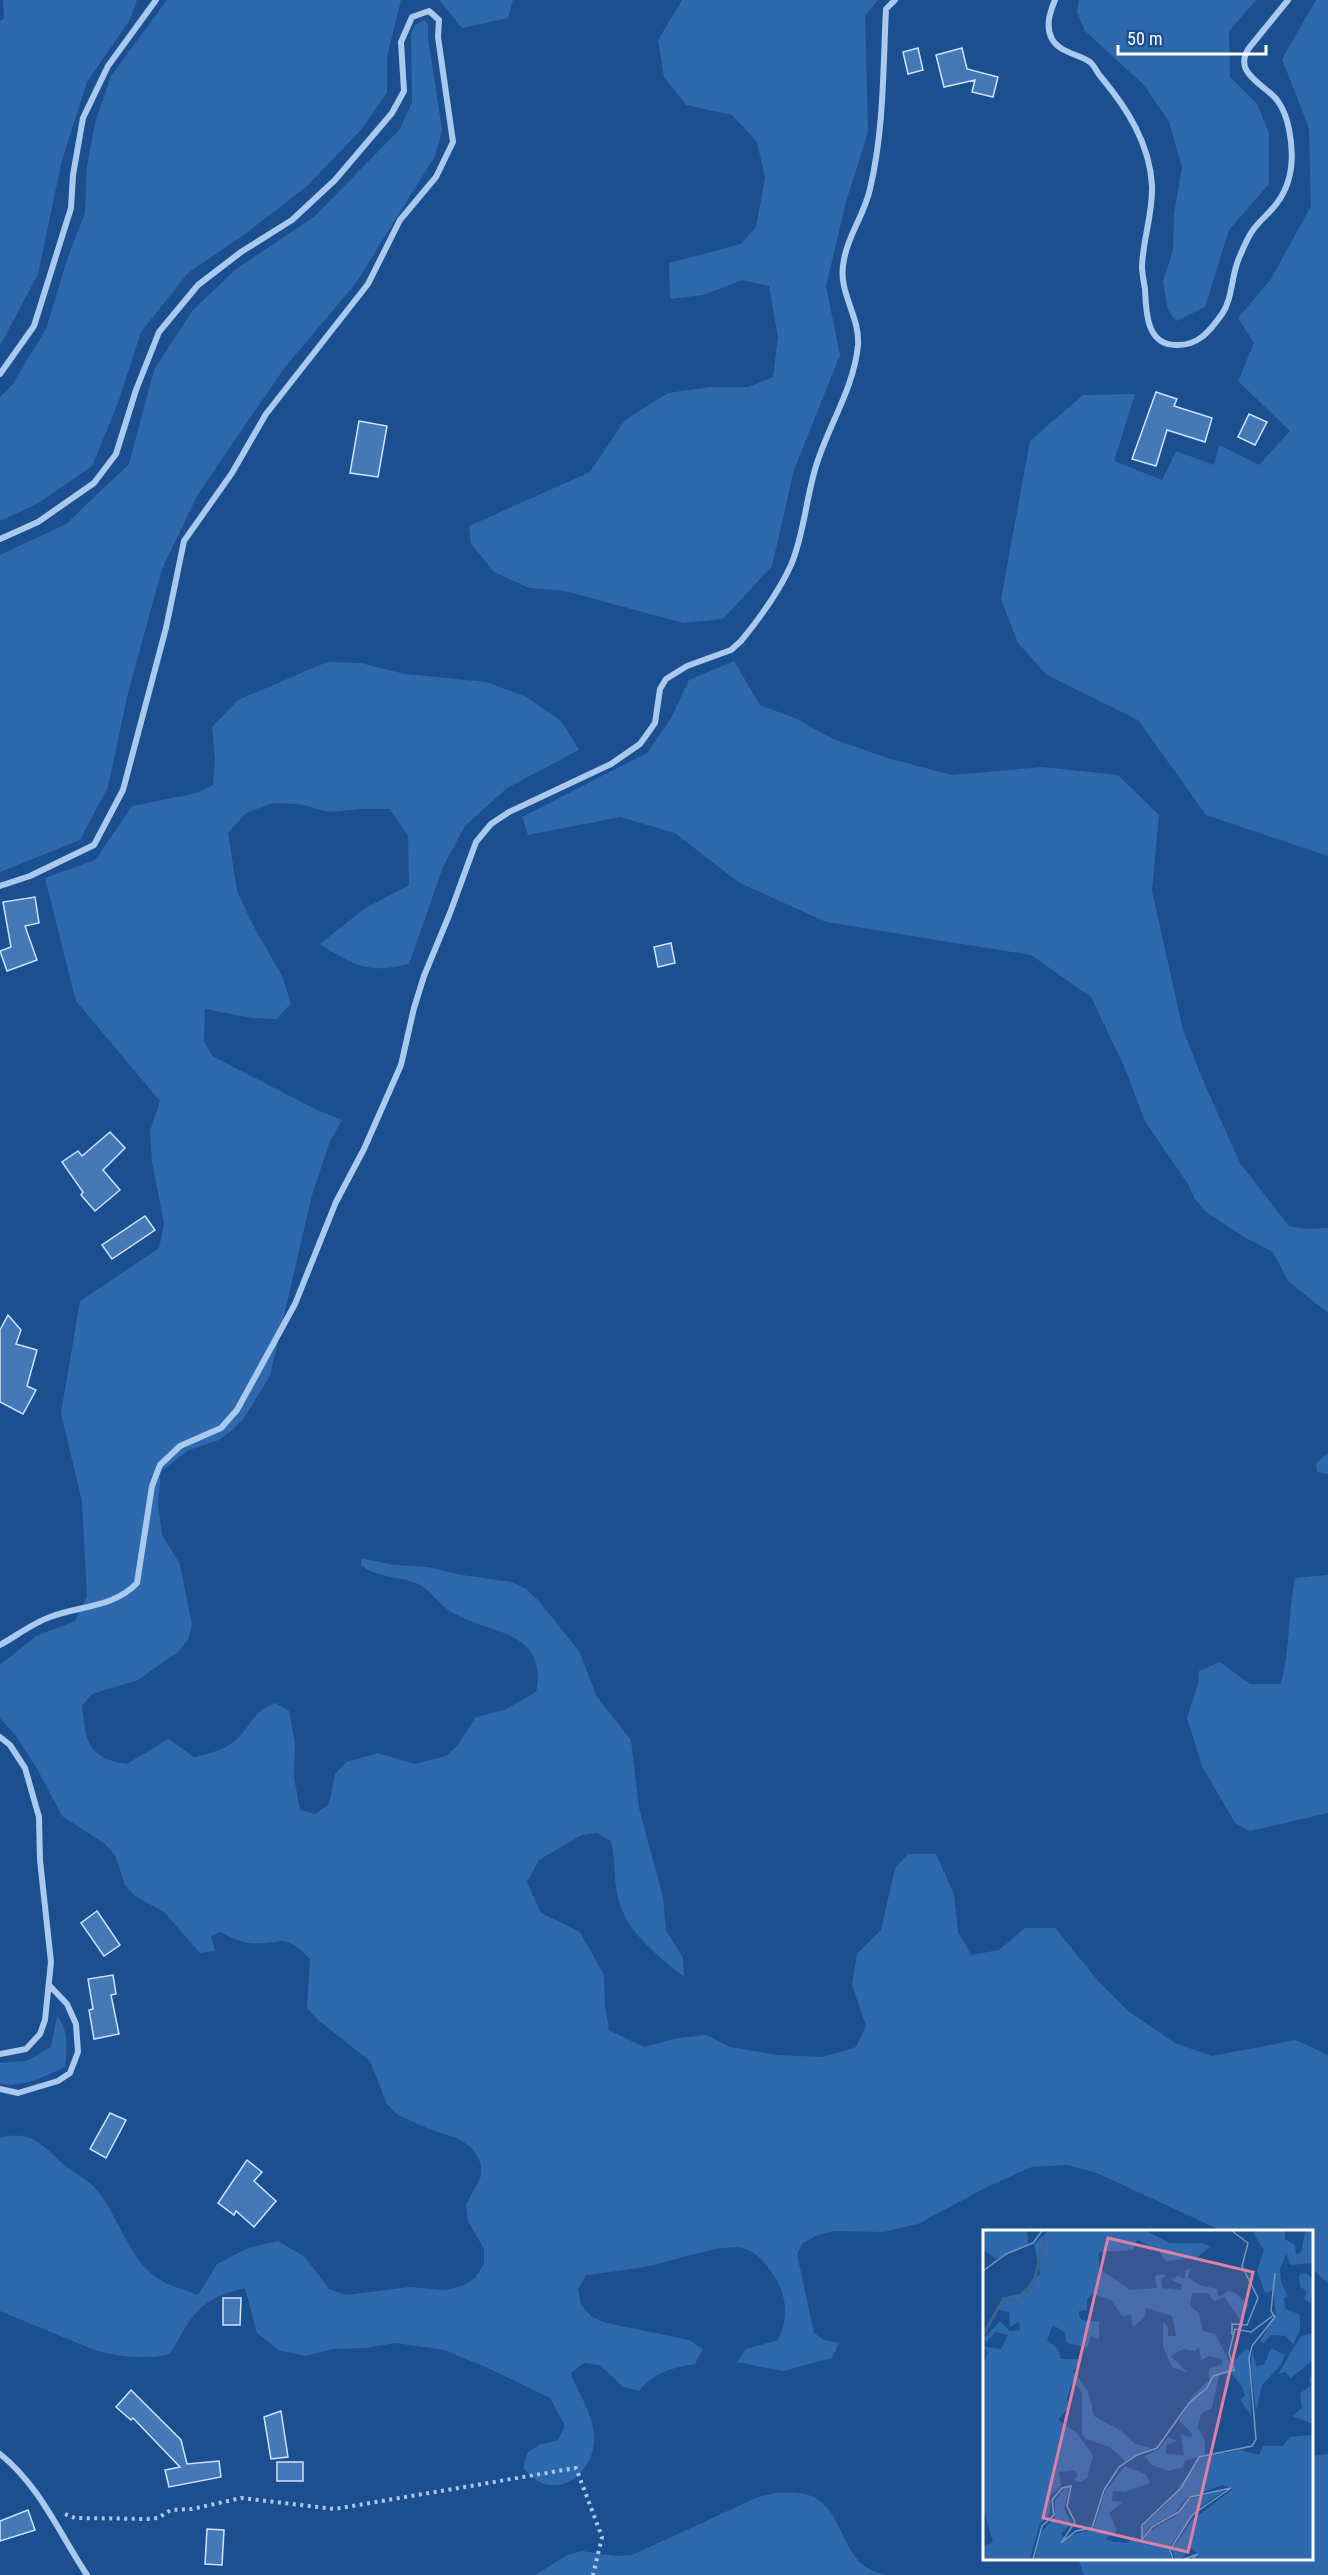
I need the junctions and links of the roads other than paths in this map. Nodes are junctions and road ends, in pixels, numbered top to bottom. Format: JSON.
{"nodes":[{"id":1,"x":156,"y":0,"type":"edge"},
{"id":2,"x":895,"y":0,"type":"edge"},
{"id":3,"x":1055,"y":0,"type":"edge"},
{"id":4,"x":1288,"y":0,"type":"edge"},
{"id":5,"x":0,"y":374,"type":"edge"},
{"id":6,"x":0,"y":539,"type":"edge"},
{"id":7,"x":0,"y":886,"type":"edge"},
{"id":8,"x":0,"y":1645,"type":"edge"},
{"id":9,"x":0,"y":1737,"type":"edge"},
{"id":10,"x":49,"y":1985,"type":"junction"},
{"id":11,"x":0,"y":2054,"type":"edge"},
{"id":12,"x":0,"y":2090,"type":"edge"},
{"id":13,"x":0,"y":2454,"type":"edge"},
{"id":14,"x":87,"y":2575,"type":"edge"}],
"edges":[{"from":1,"to":5,"type":"street"},
{"from":2,"to":8,"type":"street"},
{"from":3,"to":4,"type":"street"},
{"from":6,"to":7,"type":"street"},
{"from":9,"to":10,"type":"street"},
{"from":10,"to":11,"type":"street"},
{"from":10,"to":12,"type":"street"},
{"from":13,"to":14,"type":"street"}]}
